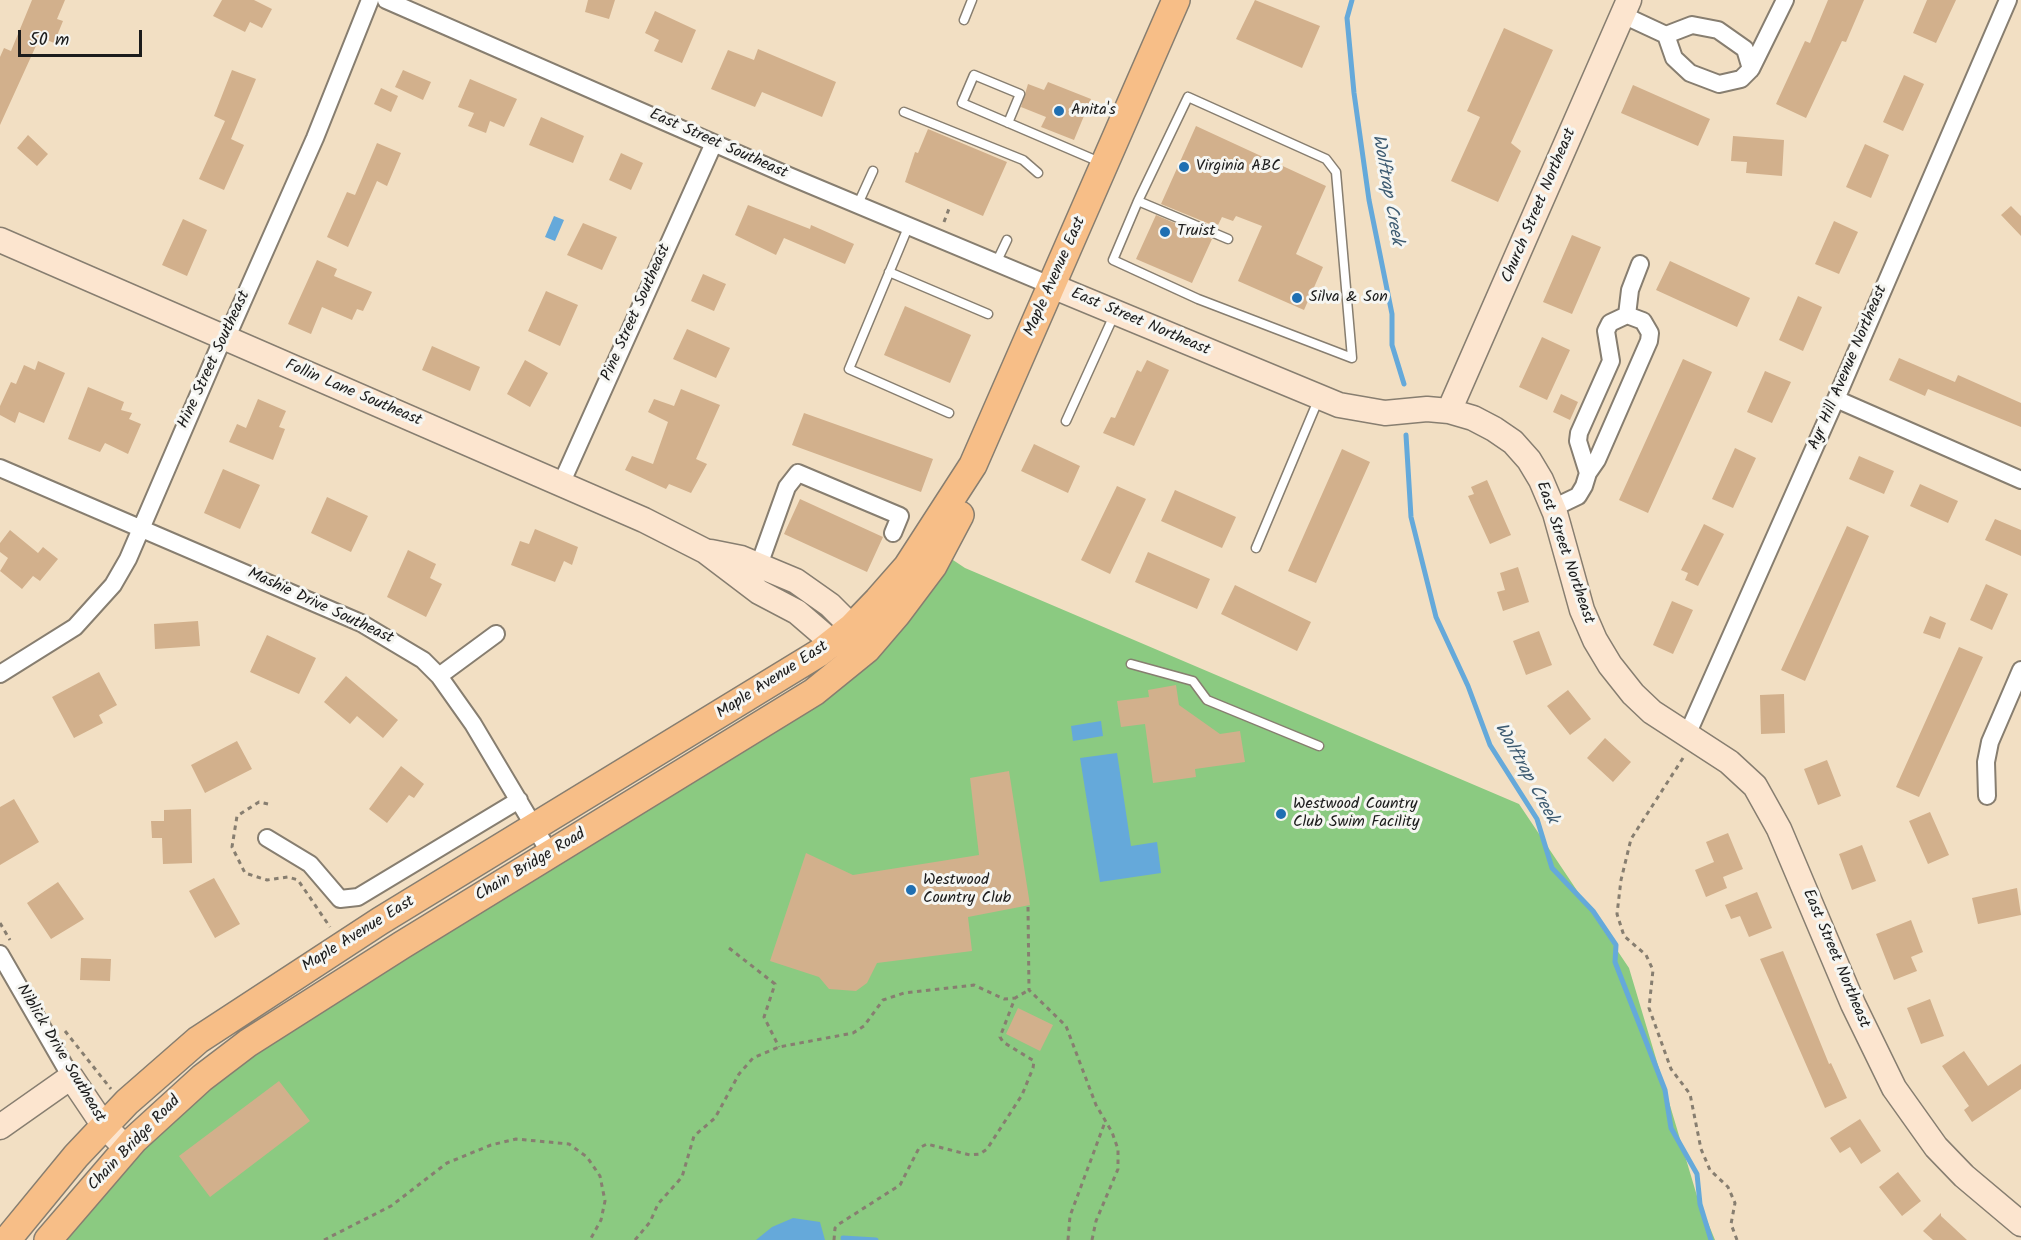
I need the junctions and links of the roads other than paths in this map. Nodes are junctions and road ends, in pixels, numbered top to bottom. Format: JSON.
{"nodes":[{"id":1,"x":370,"y":0,"type":"edge"},
{"id":2,"x":386,"y":0,"type":"edge"},
{"id":3,"x":972,"y":0,"type":"edge"},
{"id":4,"x":1176,"y":0,"type":"edge"},
{"id":5,"x":1785,"y":0,"type":"edge"},
{"id":6,"x":2008,"y":0,"type":"edge"},
{"id":7,"x":1626,"y":7,"type":"edge"},
{"id":8,"x":964,"y":20,"type":"dead end"},
{"id":9,"x":1666,"y":35,"type":"junction"},
{"id":10,"x":1751,"y":69,"type":"junction"},
{"id":11,"x":904,"y":112,"type":"dead end"},
{"id":12,"x":1008,"y":123,"type":"junction"},
{"id":13,"x":714,"y":143,"type":"junction"},
{"id":14,"x":1105,"y":164,"type":"junction"},
{"id":15,"x":873,"y":171,"type":"dead end"},
{"id":16,"x":1038,"y":173,"type":"dead end"},
{"id":17,"x":1138,"y":201,"type":"junction"},
{"id":18,"x":858,"y":204,"type":"junction"},
{"id":19,"x":909,"y":225,"type":"junction"},
{"id":20,"x":1228,"y":239,"type":"dead end"},
{"id":21,"x":0,"y":240,"type":"edge"},
{"id":22,"x":1007,"y":240,"type":"dead end"},
{"id":23,"x":997,"y":261,"type":"junction"},
{"id":24,"x":1640,"y":264,"type":"dead end"},
{"id":25,"x":889,"y":272,"type":"junction"},
{"id":26,"x":1052,"y":286,"type":"junction"},
{"id":27,"x":1115,"y":312,"type":"junction"},
{"id":28,"x":988,"y":314,"type":"dead end"},
{"id":29,"x":1627,"y":315,"type":"junction"},
{"id":30,"x":226,"y":339,"type":"junction"},
{"id":31,"x":1609,"y":366,"type":"junction"},
{"id":32,"x":1634,"y":375,"type":"junction"},
{"id":33,"x":1319,"y":398,"type":"junction"},
{"id":34,"x":1836,"y":399,"type":"junction"},
{"id":35,"x":1449,"y":411,"type":"junction"},
{"id":36,"x":949,"y":413,"type":"dead end"},
{"id":37,"x":1066,"y":422,"type":"dead end"},
{"id":38,"x":974,"y":465,"type":"junction"},
{"id":39,"x":0,"y":468,"type":"edge"},
{"id":40,"x":1588,"y":474,"type":"junction"},
{"id":41,"x":2021,"y":480,"type":"edge"},
{"id":42,"x":561,"y":484,"type":"junction"},
{"id":43,"x":1552,"y":508,"type":"junction"},
{"id":44,"x":140,"y":529,"type":"junction"},
{"id":45,"x":892,"y":533,"type":"dead end"},
{"id":46,"x":1256,"y":548,"type":"dead end"},
{"id":47,"x":705,"y":551,"type":"junction"},
{"id":48,"x":759,"y":565,"type":"junction"},
{"id":49,"x":496,"y":634,"type":"dead end"},
{"id":50,"x":842,"y":635,"type":"junction"},
{"id":51,"x":867,"y":649,"type":"junction"},
{"id":52,"x":1131,"y":664,"type":"dead end"},
{"id":53,"x":2021,"y":670,"type":"edge"},
{"id":54,"x":0,"y":674,"type":"edge"},
{"id":55,"x":439,"y":676,"type":"junction"},
{"id":56,"x":1319,"y":746,"type":"dead end"},
{"id":57,"x":1685,"y":746,"type":"junction"},
{"id":58,"x":1987,"y":796,"type":"dead end"},
{"id":59,"x":519,"y":800,"type":"junction"},
{"id":60,"x":534,"y":828,"type":"junction"},
{"id":61,"x":267,"y":838,"type":"dead end"},
{"id":62,"x":551,"y":855,"type":"junction"},
{"id":63,"x":5,"y":948,"type":"edge"},
{"id":64,"x":71,"y":1077,"type":"junction"},
{"id":65,"x":104,"y":1126,"type":"junction"},
{"id":66,"x":0,"y":1127,"type":"edge"},
{"id":67,"x":126,"y":1148,"type":"junction"},
{"id":68,"x":2021,"y":1224,"type":"edge"},
{"id":69,"x":7,"y":1240,"type":"edge"},
{"id":70,"x":48,"y":1240,"type":"edge"}],
"edges":[{"from":1,"to":30,"type":"street","name":"Hine Street Southeast"},
{"from":2,"to":13,"type":"street","name":"East Street Southeast"},
{"from":3,"to":8,"type":"lane"},
{"from":4,"to":14,"type":"main road","name":"Maple Avenue East"},
{"from":5,"to":10,"type":"street"},
{"from":6,"to":34,"type":"street","name":"Ayr Hill Avenue Northeast"},
{"from":7,"to":9,"type":"street"},
{"from":7,"to":35,"type":"street","name":"Church Street Northeast"},
{"from":9,"to":10,"type":"street"},
{"from":9,"to":10,"type":"street"},
{"from":11,"to":16,"type":"lane"},
{"from":12,"to":12,"type":"lane"},
{"from":12,"to":14,"type":"lane"},
{"from":13,"to":18,"type":"street","name":"East Street Southeast"},
{"from":13,"to":42,"type":"street","name":"Pine Street Southeast"},
{"from":14,"to":26,"type":"main road","name":"Maple Avenue East"},
{"from":15,"to":18,"type":"lane"},
{"from":17,"to":17,"type":"lane"},
{"from":17,"to":20,"type":"lane"},
{"from":18,"to":19,"type":"street","name":"East Street Southeast"},
{"from":19,"to":23,"type":"street","name":"East Street Southeast"},
{"from":19,"to":25,"type":"lane"},
{"from":21,"to":30,"type":"street","name":"Follin Lane Southeast"},
{"from":22,"to":23,"type":"lane"},
{"from":23,"to":26,"type":"street","name":"East Street Southeast"},
{"from":24,"to":29,"type":"street"},
{"from":25,"to":28,"type":"lane"},
{"from":25,"to":36,"type":"lane"},
{"from":26,"to":27,"type":"street","name":"East Street Northeast"},
{"from":26,"to":38,"type":"main road","name":"Maple Avenue East"},
{"from":27,"to":33,"type":"street","name":"East Street Northeast"},
{"from":27,"to":37,"type":"lane"},
{"from":29,"to":31,"type":"street"},
{"from":29,"to":32,"type":"street"},
{"from":30,"to":42,"type":"street","name":"Follin Lane Southeast"},
{"from":30,"to":44,"type":"street","name":"Hine Street Southeast"},
{"from":31,"to":32,"type":"street"},
{"from":31,"to":40,"type":"street"},
{"from":32,"to":40,"type":"street"},
{"from":33,"to":35,"type":"street","name":"East Street Northeast"},
{"from":33,"to":46,"type":"lane"},
{"from":34,"to":41,"type":"street"},
{"from":34,"to":57,"type":"street","name":"Ayr Hill Avenue Northeast"},
{"from":35,"to":43,"type":"street","name":"East Street Northeast"},
{"from":38,"to":50,"type":"main road","name":"Maple Avenue East"},
{"from":38,"to":51,"type":"main road","name":"Chain Bridge Road"},
{"from":39,"to":44,"type":"street","name":"Mashie Drive Southeast"},
{"from":40,"to":43,"type":"street"},
{"from":42,"to":47,"type":"street","name":"Follin Lane Southeast"},
{"from":43,"to":57,"type":"street","name":"East Street Northeast"},
{"from":44,"to":54,"type":"street","name":"Hine Street Southeast"},
{"from":44,"to":55,"type":"street","name":"Mashie Drive Southeast"},
{"from":45,"to":48,"type":"street"},
{"from":47,"to":48,"type":"street","name":"Follin Lane Southeast"},
{"from":47,"to":50,"type":"street","name":"Follin Lane Southeast"},
{"from":48,"to":50,"type":"street","name":"Follin Lane Southeast"},
{"from":49,"to":55,"type":"street"},
{"from":50,"to":51,"type":"street","name":"Follin Lane Southeast"},
{"from":50,"to":60,"type":"main road","name":"Maple Avenue East"},
{"from":51,"to":62,"type":"main road","name":"Chain Bridge Road"},
{"from":52,"to":56,"type":"lane"},
{"from":53,"to":58,"type":"street"},
{"from":55,"to":59,"type":"street","name":"Mashie Drive Southeast"},
{"from":57,"to":68,"type":"street","name":"East Street Northeast"},
{"from":59,"to":60,"type":"street","name":"Mashie Drive Southeast"},
{"from":59,"to":61,"type":"street"},
{"from":60,"to":62,"type":"street","name":"Mashie Drive Southeast"},
{"from":60,"to":65,"type":"main road","name":"Maple Avenue East"},
{"from":62,"to":67,"type":"main road","name":"Chain Bridge Road"},
{"from":63,"to":64,"type":"street","name":"Niblick Drive Southeast"},
{"from":64,"to":65,"type":"street","name":"Niblick Drive Southeast"},
{"from":64,"to":66,"type":"street"},
{"from":65,"to":67,"type":"street","name":"Niblick Drive Southeast"},
{"from":65,"to":69,"type":"main road","name":"Chain Bridge Road"},
{"from":67,"to":70,"type":"main road","name":"Chain Bridge Road"}]}
